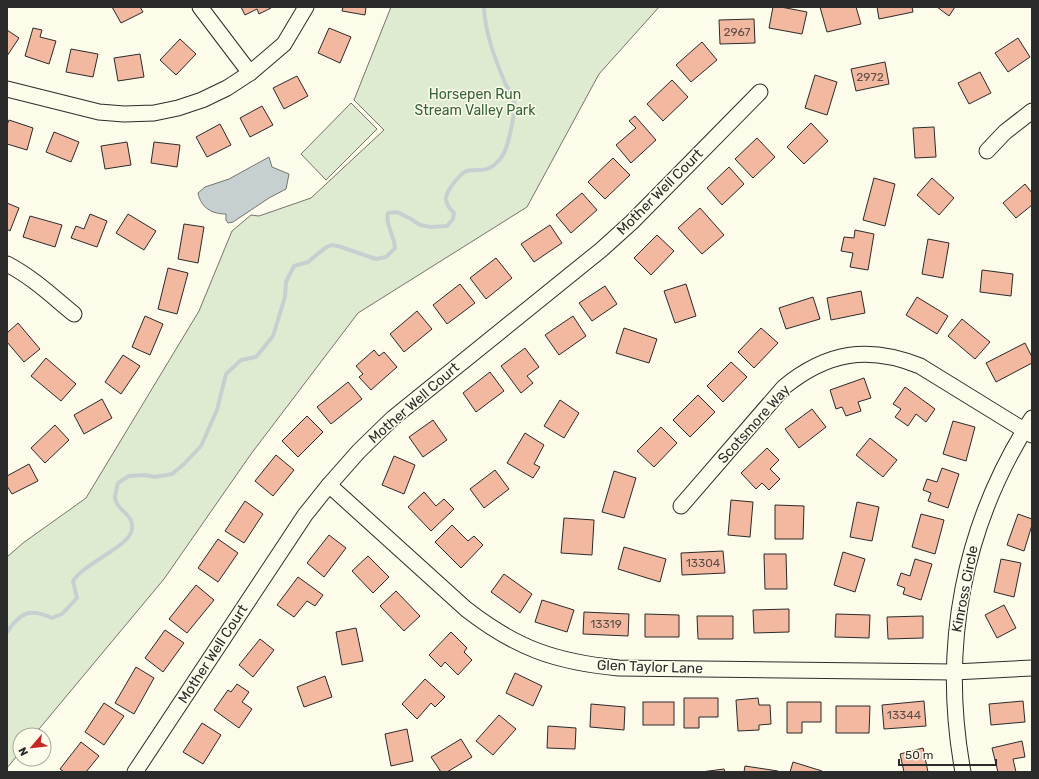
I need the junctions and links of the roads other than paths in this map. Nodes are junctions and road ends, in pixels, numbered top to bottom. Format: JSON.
{"nodes":[{"id":1,"x":200,"y":7,"type":"edge"},
{"id":2,"x":306,"y":7,"type":"edge"},
{"id":3,"x":250,"y":73,"type":"junction"},
{"id":4,"x":7,"y":89,"type":"edge"},
{"id":5,"x":760,"y":92,"type":"dead end"},
{"id":6,"x":1032,"y":111,"type":"edge"},
{"id":7,"x":987,"y":151,"type":"dead end"},
{"id":8,"x":7,"y":264,"type":"edge"},
{"id":9,"x":74,"y":314,"type":"dead end"},
{"id":10,"x":1029,"y":428,"type":"edge"},
{"id":11,"x":329,"y":485,"type":"junction"},
{"id":12,"x":681,"y":506,"type":"dead end"},
{"id":13,"x":1032,"y":668,"type":"edge"},
{"id":14,"x":954,"y":672,"type":"junction"},
{"id":15,"x":135,"y":772,"type":"edge"},
{"id":16,"x":963,"y":772,"type":"edge"}],
"edges":[{"from":1,"to":3,"type":"street"},
{"from":2,"to":3,"type":"street"},
{"from":3,"to":4,"type":"street"},
{"from":5,"to":11,"type":"street","name":"Mother Well Court"},
{"from":6,"to":7,"type":"street"},
{"from":8,"to":9,"type":"street"},
{"from":10,"to":12,"type":"street","name":"Scotsmore Way"},
{"from":10,"to":14,"type":"street","name":"Kinross Circle"},
{"from":11,"to":14,"type":"street","name":"Glen Taylor Lane"},
{"from":11,"to":15,"type":"street","name":"Mother Well Court"},
{"from":13,"to":14,"type":"street","name":"Glen Taylor Lane"},
{"from":14,"to":16,"type":"street","name":"Kinross Circle"}]}
